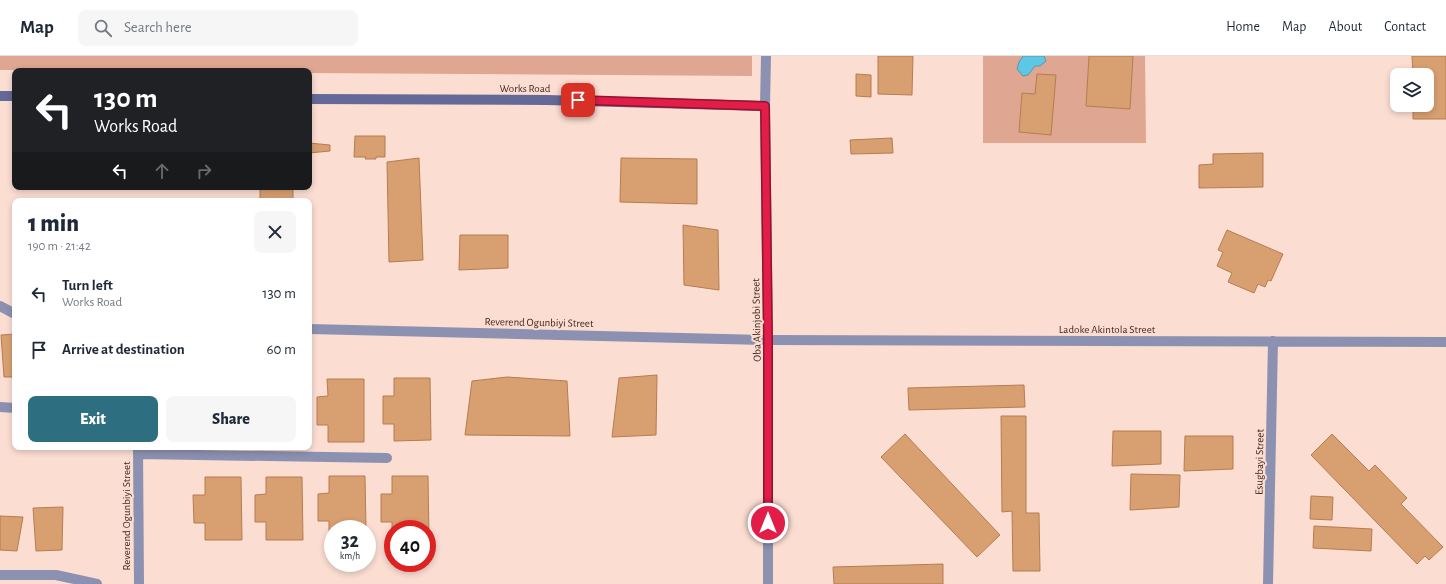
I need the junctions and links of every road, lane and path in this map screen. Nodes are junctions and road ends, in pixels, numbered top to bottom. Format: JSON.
{"nodes":[{"id":1,"x":766,"y":56,"type":"edge"},
{"id":2,"x":0,"y":96,"type":"edge"},
{"id":3,"x":12,"y":96,"type":"edge"},
{"id":4,"x":312,"y":99,"type":"edge"},
{"id":5,"x":765,"y":106,"type":"junction"},
{"id":6,"x":0,"y":306,"type":"edge"},
{"id":7,"x":12,"y":312,"type":"edge"},
{"id":8,"x":312,"y":329,"type":"edge"},
{"id":9,"x":768,"y":340,"type":"junction"},
{"id":10,"x":1273,"y":341,"type":"junction"},
{"id":11,"x":1446,"y":342,"type":"edge"},
{"id":12,"x":0,"y":407,"type":"edge"},
{"id":13,"x":12,"y":408,"type":"edge"},
{"id":14,"x":138,"y":451,"type":"edge"},
{"id":15,"x":387,"y":458,"type":"dead end"},
{"id":16,"x":0,"y":575,"type":"edge"},
{"id":17,"x":97,"y":584,"type":"edge"},
{"id":18,"x":139,"y":584,"type":"edge"},
{"id":19,"x":768,"y":584,"type":"edge"},
{"id":20,"x":1268,"y":584,"type":"edge"}],
"edges":[{"from":1,"to":5,"type":"street","name":"Oba Akinjobi Street"},
{"from":2,"to":3,"type":"main road"},
{"from":4,"to":5,"type":"main road","name":"Works Road"},
{"from":5,"to":9,"type":"street","name":"Oba Akinjobi Street"},
{"from":6,"to":7,"type":"street"},
{"from":8,"to":9,"type":"street","name":"Reverend Ogunbiyi Street"},
{"from":9,"to":10,"type":"street","name":"Ladoke Akintola Street"},
{"from":9,"to":19,"type":"street","name":"Oba Akinjobi Street"},
{"from":10,"to":11,"type":"street","name":"Ladoke Akintola Street"},
{"from":10,"to":20,"type":"street","name":"Esugbayi Street"},
{"from":12,"to":13,"type":"street"},
{"from":14,"to":15,"type":"street"},
{"from":14,"to":18,"type":"street","name":"Reverend Ogunbiyi Street"},
{"from":16,"to":17,"type":"street"}]}
